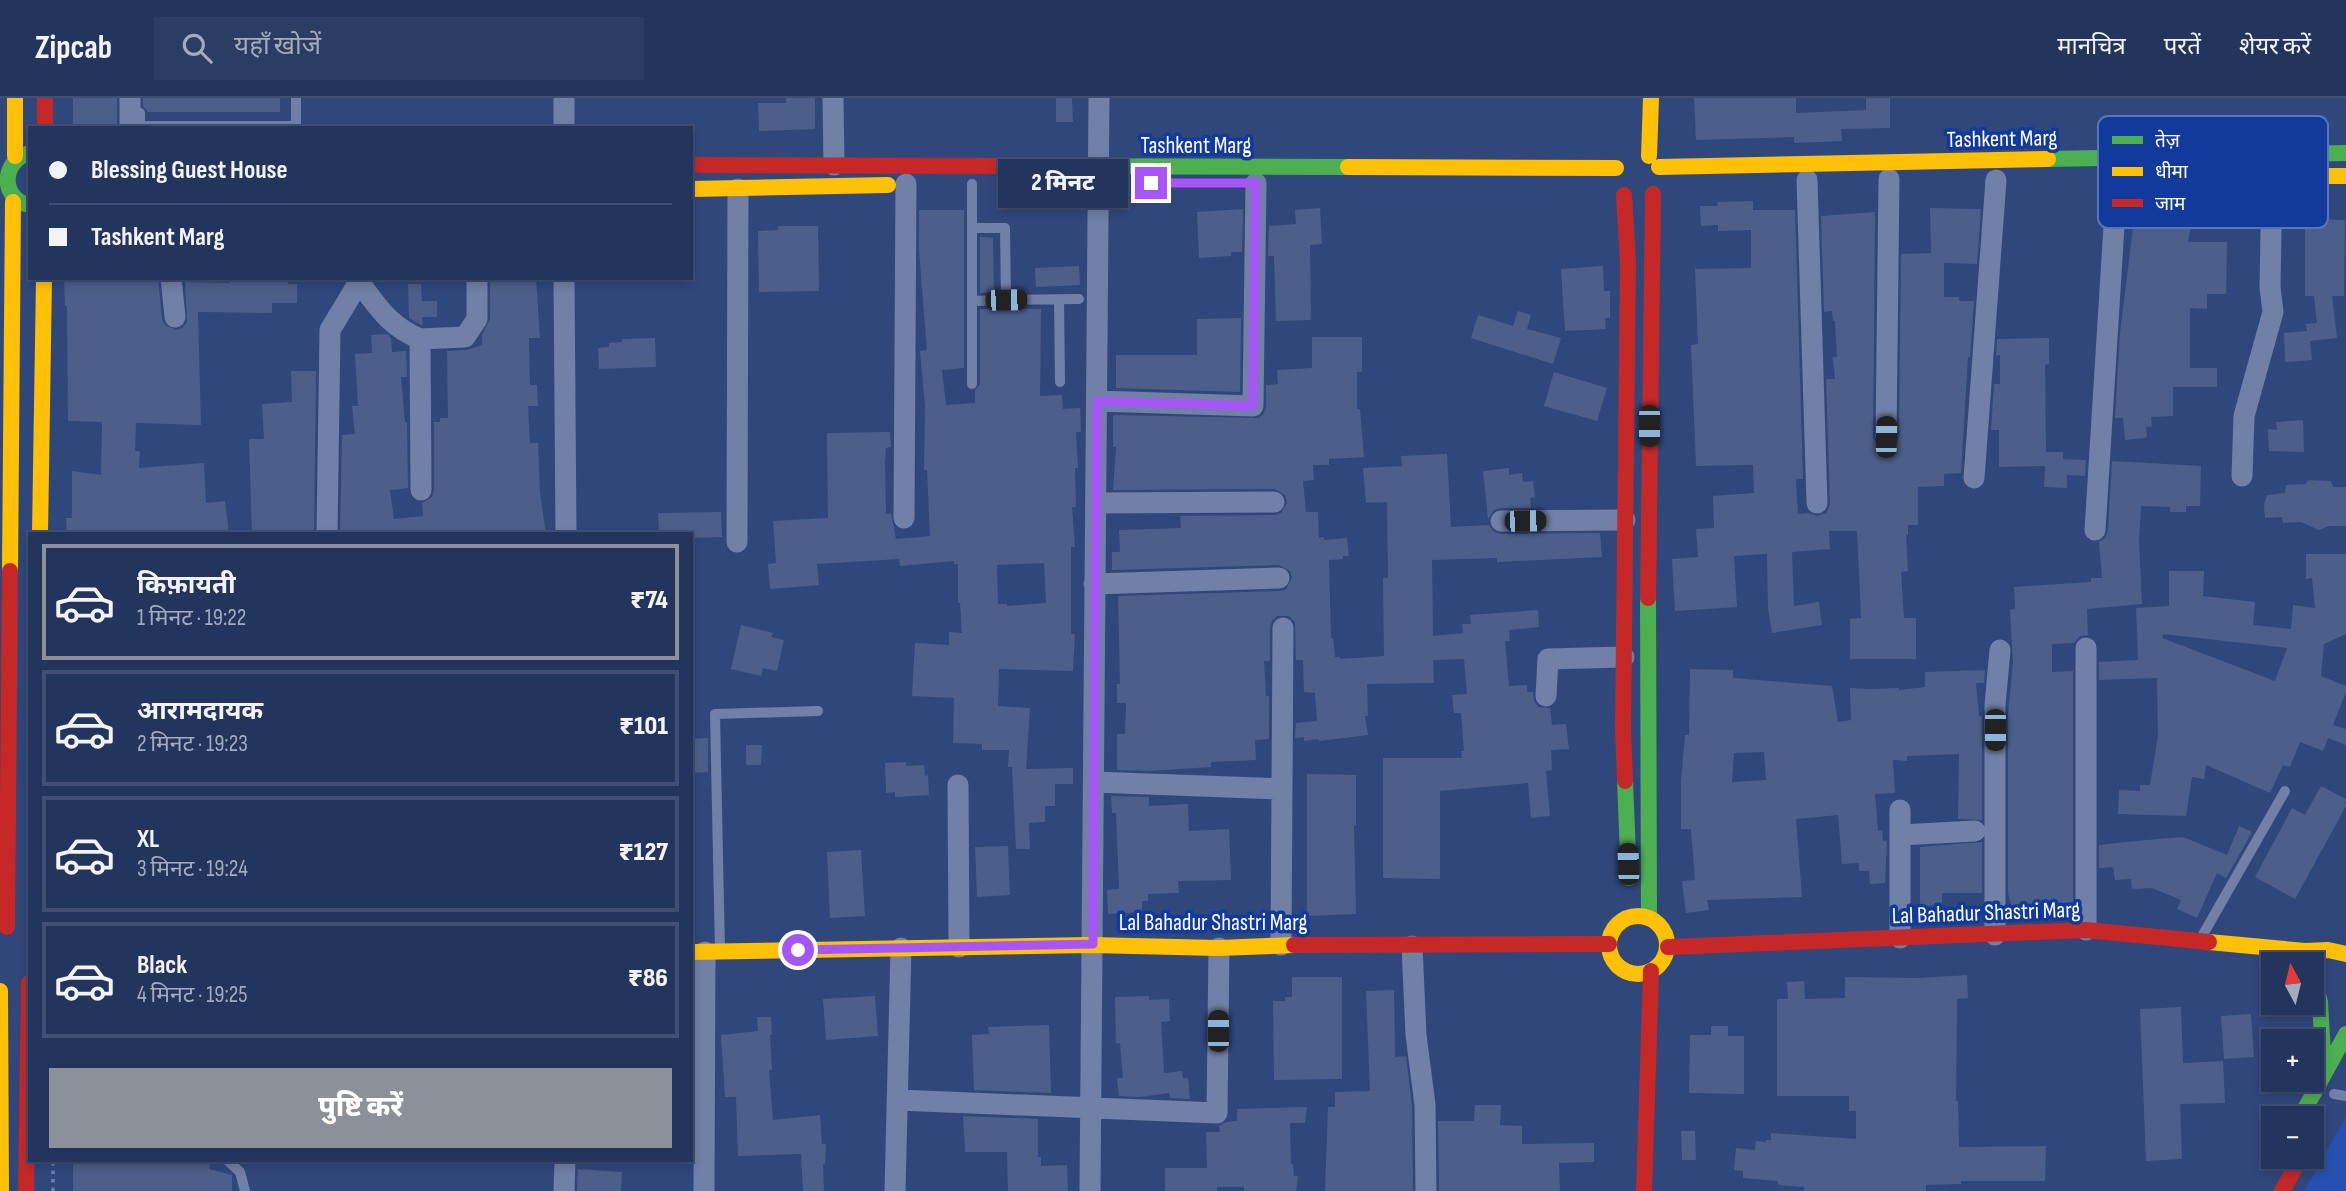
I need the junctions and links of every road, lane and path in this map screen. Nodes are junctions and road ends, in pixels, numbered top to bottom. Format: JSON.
{"nodes":[{"id":1,"x":15,"y":98,"type":"edge"},
{"id":2,"x":45,"y":98,"type":"edge"},
{"id":3,"x":130,"y":98,"type":"edge"},
{"id":4,"x":140,"y":98,"type":"edge"},
{"id":5,"x":296,"y":98,"type":"edge"},
{"id":6,"x":564,"y":98,"type":"edge"},
{"id":7,"x":832,"y":98,"type":"edge"},
{"id":8,"x":1099,"y":98,"type":"edge"},
{"id":9,"x":1651,"y":98,"type":"edge"},
{"id":10,"x":45,"y":126,"type":"edge"},
{"id":11,"x":136,"y":126,"type":"edge"},
{"id":12,"x":136,"y":126,"type":"edge"},
{"id":13,"x":296,"y":126,"type":"edge"},
{"id":14,"x":564,"y":126,"type":"edge"},
{"id":15,"x":1634,"y":126,"type":"dead end"},
{"id":16,"x":2346,"y":153,"type":"edge"},
{"id":17,"x":2328,"y":154,"type":"edge"},
{"id":18,"x":2098,"y":160,"type":"edge"},
{"id":19,"x":12,"y":161,"type":"edge"},
{"id":20,"x":693,"y":165,"type":"edge"},
{"id":21,"x":834,"y":165,"type":"junction"},
{"id":22,"x":1638,"y":173,"type":"junction"},
{"id":23,"x":2328,"y":176,"type":"edge"},
{"id":24,"x":2346,"y":176,"type":"edge"},
{"id":25,"x":1098,"y":179,"type":"junction"},
{"id":26,"x":1889,"y":179,"type":"dead end"},
{"id":27,"x":1814,"y":180,"type":"joint"},
{"id":28,"x":1996,"y":180,"type":"dead end"},
{"id":29,"x":1256,"y":183,"type":"dead end"},
{"id":30,"x":1325,"y":183,"type":"dead end"},
{"id":31,"x":913,"y":184,"type":"joint"},
{"id":32,"x":973,"y":184,"type":"dead end"},
{"id":33,"x":693,"y":189,"type":"edge"},
{"id":34,"x":738,"y":189,"type":"junction"},
{"id":35,"x":12,"y":198,"type":"edge"},
{"id":36,"x":972,"y":228,"type":"junction"},
{"id":37,"x":2113,"y":228,"type":"edge"},
{"id":38,"x":2271,"y":228,"type":"edge"},
{"id":39,"x":44,"y":280,"type":"edge"},
{"id":40,"x":171,"y":280,"type":"edge"},
{"id":41,"x":359,"y":280,"type":"edge"},
{"id":42,"x":477,"y":280,"type":"edge"},
{"id":43,"x":564,"y":280,"type":"edge"},
{"id":44,"x":1059,"y":299,"type":"junction"},
{"id":45,"x":1080,"y":299,"type":"dead end"},
{"id":46,"x":1006,"y":300,"type":"junction"},
{"id":47,"x":972,"y":301,"type":"junction"},
{"id":48,"x":175,"y":317,"type":"dead end"},
{"id":49,"x":420,"y":339,"type":"junction"},
{"id":50,"x":1060,"y":382,"type":"dead end"},
{"id":51,"x":6,"y":383,"type":"edge"},
{"id":52,"x":972,"y":384,"type":"dead end"},
{"id":53,"x":1097,"y":401,"type":"junction"},
{"id":54,"x":1886,"y":437,"type":"dead end"},
{"id":55,"x":2242,"y":476,"type":"dead end"},
{"id":56,"x":1974,"y":478,"type":"dead end"},
{"id":57,"x":421,"y":490,"type":"dead end"},
{"id":58,"x":1274,"y":502,"type":"dead end"},
{"id":59,"x":1096,"y":503,"type":"junction"},
{"id":60,"x":1817,"y":503,"type":"dead end"},
{"id":61,"x":904,"y":519,"type":"dead end"},
{"id":62,"x":1625,"y":520,"type":"junction"},
{"id":63,"x":1501,"y":521,"type":"dead end"},
{"id":64,"x":2095,"y":530,"type":"dead end"},
{"id":65,"x":40,"y":532,"type":"edge"},
{"id":66,"x":327,"y":532,"type":"edge"},
{"id":67,"x":566,"y":532,"type":"edge"},
{"id":68,"x":5,"y":535,"type":"edge"},
{"id":69,"x":737,"y":542,"type":"dead end"},
{"id":70,"x":1279,"y":578,"type":"dead end"},
{"id":71,"x":1094,"y":584,"type":"junction"},
{"id":72,"x":1283,"y":628,"type":"dead end"},
{"id":73,"x":2086,"y":648,"type":"dead end"},
{"id":74,"x":2000,"y":650,"type":"dead end"},
{"id":75,"x":1624,"y":657,"type":"junction"},
{"id":76,"x":1546,"y":696,"type":"dead end"},
{"id":77,"x":818,"y":711,"type":"dead end"},
{"id":78,"x":1094,"y":782,"type":"junction"},
{"id":79,"x":958,"y":785,"type":"dead end"},
{"id":80,"x":1282,"y":789,"type":"junction"},
{"id":81,"x":2285,"y":791,"type":"dead end"},
{"id":82,"x":1900,"y":810,"type":"dead end"},
{"id":83,"x":1975,"y":831,"type":"dead end"},
{"id":84,"x":1900,"y":835,"type":"junction"},
{"id":85,"x":1630,"y":904,"type":"junction"},
{"id":86,"x":1649,"y":918,"type":"junction"},
{"id":87,"x":3,"y":928,"type":"edge"},
{"id":88,"x":26,"y":928,"type":"dead end"},
{"id":89,"x":2086,"y":930,"type":"junction"},
{"id":90,"x":1996,"y":935,"type":"junction"},
{"id":91,"x":2336,"y":936,"type":"dead end"},
{"id":92,"x":1900,"y":938,"type":"junction"},
{"id":93,"x":2200,"y":941,"type":"junction"},
{"id":94,"x":1093,"y":944,"type":"junction"},
{"id":95,"x":1609,"y":944,"type":"junction"},
{"id":96,"x":1281,"y":945,"type":"junction"},
{"id":97,"x":1412,"y":946,"type":"junction"},
{"id":98,"x":959,"y":947,"type":"junction"},
{"id":99,"x":1668,"y":947,"type":"junction"},
{"id":100,"x":901,"y":948,"type":"junction"},
{"id":101,"x":1219,"y":948,"type":"junction"},
{"id":102,"x":706,"y":952,"type":"edge"},
{"id":103,"x":2269,"y":952,"type":"edge"},
{"id":104,"x":2315,"y":952,"type":"edge"},
{"id":105,"x":2323,"y":952,"type":"edge"},
{"id":106,"x":2346,"y":954,"type":"edge"},
{"id":107,"x":2324,"y":965,"type":"edge"},
{"id":108,"x":2330,"y":967,"type":"dead end"},
{"id":109,"x":1651,"y":971,"type":"junction"},
{"id":110,"x":0,"y":982,"type":"edge"},
{"id":111,"x":28,"y":983,"type":"edge"},
{"id":112,"x":0,"y":991,"type":"edge"},
{"id":113,"x":2346,"y":1034,"type":"edge"},
{"id":114,"x":2324,"y":1073,"type":"edge"},
{"id":115,"x":898,"y":1100,"type":"junction"},
{"id":116,"x":1091,"y":1108,"type":"junction"},
{"id":117,"x":698,"y":1122,"type":"edge"},
{"id":118,"x":28,"y":1153,"type":"edge"},
{"id":119,"x":53,"y":1162,"type":"edge"},
{"id":120,"x":229,"y":1162,"type":"edge"},
{"id":121,"x":565,"y":1162,"type":"edge"},
{"id":122,"x":2294,"y":1169,"type":"edge"},
{"id":123,"x":1,"y":1172,"type":"edge"},
{"id":124,"x":1,"y":1191,"type":"edge"},
{"id":125,"x":26,"y":1191,"type":"edge"},
{"id":126,"x":53,"y":1191,"type":"edge"},
{"id":127,"x":245,"y":1191,"type":"edge"},
{"id":128,"x":564,"y":1191,"type":"edge"},
{"id":129,"x":704,"y":1191,"type":"edge"},
{"id":130,"x":895,"y":1191,"type":"edge"},
{"id":131,"x":1090,"y":1191,"type":"edge"},
{"id":132,"x":1426,"y":1191,"type":"edge"},
{"id":133,"x":1644,"y":1191,"type":"edge"},
{"id":134,"x":2282,"y":1191,"type":"edge"}],
"edges":[{"from":1,"to":19,"type":"street"},
{"from":2,"to":10,"type":"street"},
{"from":3,"to":11,"type":"street"},
{"from":4,"to":12,"type":"lane"},
{"from":5,"to":13,"type":"lane"},
{"from":6,"to":14,"type":"street"},
{"from":7,"to":21,"type":"street"},
{"from":8,"to":25,"type":"street"},
{"from":9,"to":22,"type":"street"},
{"from":15,"to":22,"type":"street"},
{"from":16,"to":17,"type":"street","name":"Tashkent Marg"},
{"from":18,"to":22,"type":"street","name":"Tashkent Marg"},
{"from":19,"to":35,"type":"street"},
{"from":20,"to":21,"type":"street","name":"Tashkent Marg"},
{"from":21,"to":25,"type":"street","name":"Tashkent Marg"},
{"from":22,"to":25,"type":"street","name":"Tashkent Marg"},
{"from":22,"to":27,"type":"street","name":"Tashkent Marg"},
{"from":22,"to":30,"type":"street","name":"Tashkent Marg"},
{"from":22,"to":62,"type":"street"},
{"from":22,"to":86,"type":"street"},
{"from":23,"to":24,"type":"street"},
{"from":25,"to":53,"type":"street"},
{"from":26,"to":54,"type":"street"},
{"from":27,"to":60,"type":"street"},
{"from":28,"to":56,"type":"street"},
{"from":29,"to":53,"type":"street"},
{"from":31,"to":34,"type":"street"},
{"from":31,"to":61,"type":"street"},
{"from":32,"to":36,"type":"lane"},
{"from":33,"to":34,"type":"street"},
{"from":34,"to":69,"type":"street"},
{"from":35,"to":51,"type":"street"},
{"from":36,"to":46,"type":"lane"},
{"from":36,"to":47,"type":"lane"},
{"from":37,"to":64,"type":"street"},
{"from":38,"to":55,"type":"street"},
{"from":39,"to":65,"type":"street"},
{"from":40,"to":48,"type":"street"},
{"from":41,"to":49,"type":"street"},
{"from":41,"to":66,"type":"street"},
{"from":42,"to":49,"type":"street"},
{"from":43,"to":67,"type":"street"},
{"from":44,"to":45,"type":"lane"},
{"from":44,"to":46,"type":"lane"},
{"from":44,"to":50,"type":"lane"},
{"from":46,"to":47,"type":"lane"},
{"from":47,"to":52,"type":"lane"},
{"from":49,"to":57,"type":"street"},
{"from":51,"to":68,"type":"street"},
{"from":53,"to":59,"type":"street"},
{"from":58,"to":59,"type":"street"},
{"from":59,"to":71,"type":"street"},
{"from":62,"to":63,"type":"street"},
{"from":62,"to":75,"type":"street"},
{"from":68,"to":87,"type":"street"},
{"from":70,"to":71,"type":"street"},
{"from":71,"to":78,"type":"street"},
{"from":72,"to":80,"type":"street"},
{"from":73,"to":89,"type":"street"},
{"from":74,"to":90,"type":"street"},
{"from":75,"to":76,"type":"street"},
{"from":75,"to":85,"type":"street"},
{"from":77,"to":102,"type":"lane"},
{"from":78,"to":80,"type":"street"},
{"from":78,"to":94,"type":"street"},
{"from":79,"to":98,"type":"street"},
{"from":80,"to":96,"type":"street"},
{"from":81,"to":93,"type":"lane"},
{"from":82,"to":84,"type":"street"},
{"from":83,"to":84,"type":"street"},
{"from":84,"to":92,"type":"street"},
{"from":85,"to":86,"type":"street"},
{"from":85,"to":95,"type":"street"},
{"from":86,"to":99,"type":"street"},
{"from":87,"to":88,"type":"street"},
{"from":89,"to":90,"type":"street","name":"Lal Bahadur Shastri Marg"},
{"from":89,"to":93,"type":"street","name":"Lal Bahadur Shastri Marg"},
{"from":90,"to":92,"type":"street","name":"Lal Bahadur Shastri Marg"},
{"from":91,"to":104,"type":"street"},
{"from":92,"to":99,"type":"street","name":"Lal Bahadur Shastri Marg"},
{"from":93,"to":103,"type":"street","name":"Lal Bahadur Shastri Marg"},
{"from":94,"to":98,"type":"street","name":"Lal Bahadur Shastri Marg"},
{"from":94,"to":101,"type":"street","name":"Lal Bahadur Shastri Marg"},
{"from":94,"to":116,"type":"street"},
{"from":95,"to":97,"type":"street","name":"Lal Bahadur Shastri Marg"},
{"from":95,"to":109,"type":"street"},
{"from":96,"to":97,"type":"street","name":"Lal Bahadur Shastri Marg"},
{"from":96,"to":101,"type":"street","name":"Lal Bahadur Shastri Marg"},
{"from":97,"to":132,"type":"street"},
{"from":98,"to":100,"type":"street","name":"Lal Bahadur Shastri Marg"},
{"from":99,"to":109,"type":"street"},
{"from":100,"to":102,"type":"street","name":"Lal Bahadur Shastri Marg"},
{"from":100,"to":115,"type":"street"},
{"from":101,"to":116,"type":"street"},
{"from":102,"to":117,"type":"street"},
{"from":105,"to":106,"type":"street","name":"Lal Bahadur Shastri Marg"},
{"from":107,"to":108,"type":"street"},
{"from":109,"to":133,"type":"street"},
{"from":110,"to":111,"type":"street"},
{"from":112,"to":123,"type":"street"},
{"from":113,"to":114,"type":"street"},
{"from":115,"to":116,"type":"street"},
{"from":115,"to":130,"type":"street"},
{"from":116,"to":131,"type":"street"},
{"from":117,"to":129,"type":"street"},
{"from":118,"to":125,"type":"street"},
{"from":119,"to":126,"type":"path"},
{"from":120,"to":127,"type":"lane"},
{"from":121,"to":128,"type":"street"},
{"from":122,"to":134,"type":"street"},
{"from":123,"to":124,"type":"street"}]}
